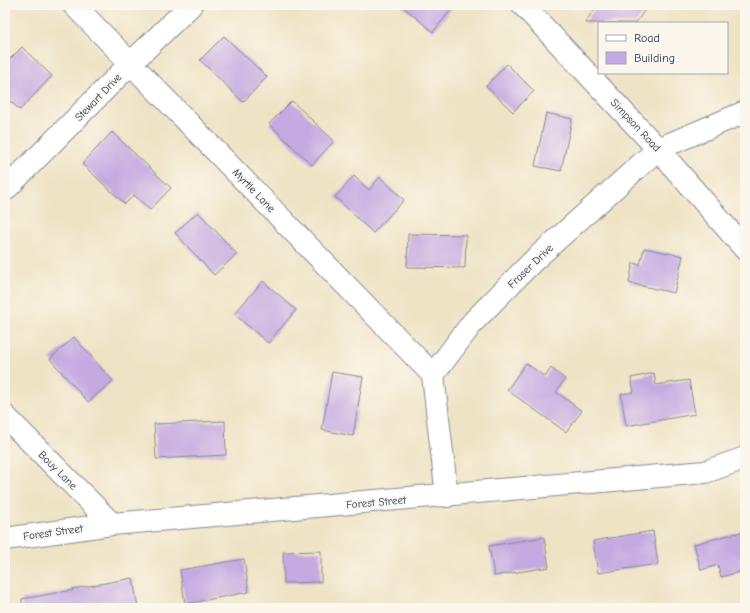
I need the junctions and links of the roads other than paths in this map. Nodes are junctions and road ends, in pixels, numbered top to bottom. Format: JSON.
{"nodes":[{"id":1,"x":74,"y":5,"type":"edge"},
{"id":2,"x":191,"y":5,"type":"edge"},
{"id":3,"x":526,"y":6,"type":"edge"},
{"id":4,"x":131,"y":63,"type":"junction"},
{"id":5,"x":745,"y":112,"type":"edge"},
{"id":6,"x":658,"y":149,"type":"junction"},
{"id":7,"x":5,"y":190,"type":"edge"},
{"id":8,"x":745,"y":249,"type":"edge"},
{"id":9,"x":433,"y":375,"type":"junction"},
{"id":10,"x":5,"y":416,"type":"edge"},
{"id":11,"x":745,"y":458,"type":"edge"},
{"id":12,"x":447,"y":496,"type":"junction"},
{"id":13,"x":112,"y":524,"type":"junction"},
{"id":14,"x":5,"y":539,"type":"edge"}],
"edges":[{"from":1,"to":4,"type":"street","name":"Myrtle Lane"},
{"from":2,"to":4,"type":"street","name":"Stewart Drive"},
{"from":3,"to":6,"type":"street","name":"Simpson Road"},
{"from":4,"to":7,"type":"street","name":"Stewart Drive"},
{"from":4,"to":9,"type":"street","name":"Myrtle Lane"},
{"from":5,"to":6,"type":"street","name":"Fraser Drive"},
{"from":6,"to":8,"type":"street","name":"Simpson Road"},
{"from":6,"to":9,"type":"street","name":"Fraser Drive"},
{"from":9,"to":12,"type":"street"},
{"from":10,"to":13,"type":"street","name":"Bouy Lane"},
{"from":11,"to":12,"type":"street","name":"Forest Street"},
{"from":12,"to":13,"type":"street","name":"Forest Street"},
{"from":13,"to":14,"type":"street","name":"Forest Street"}]}
